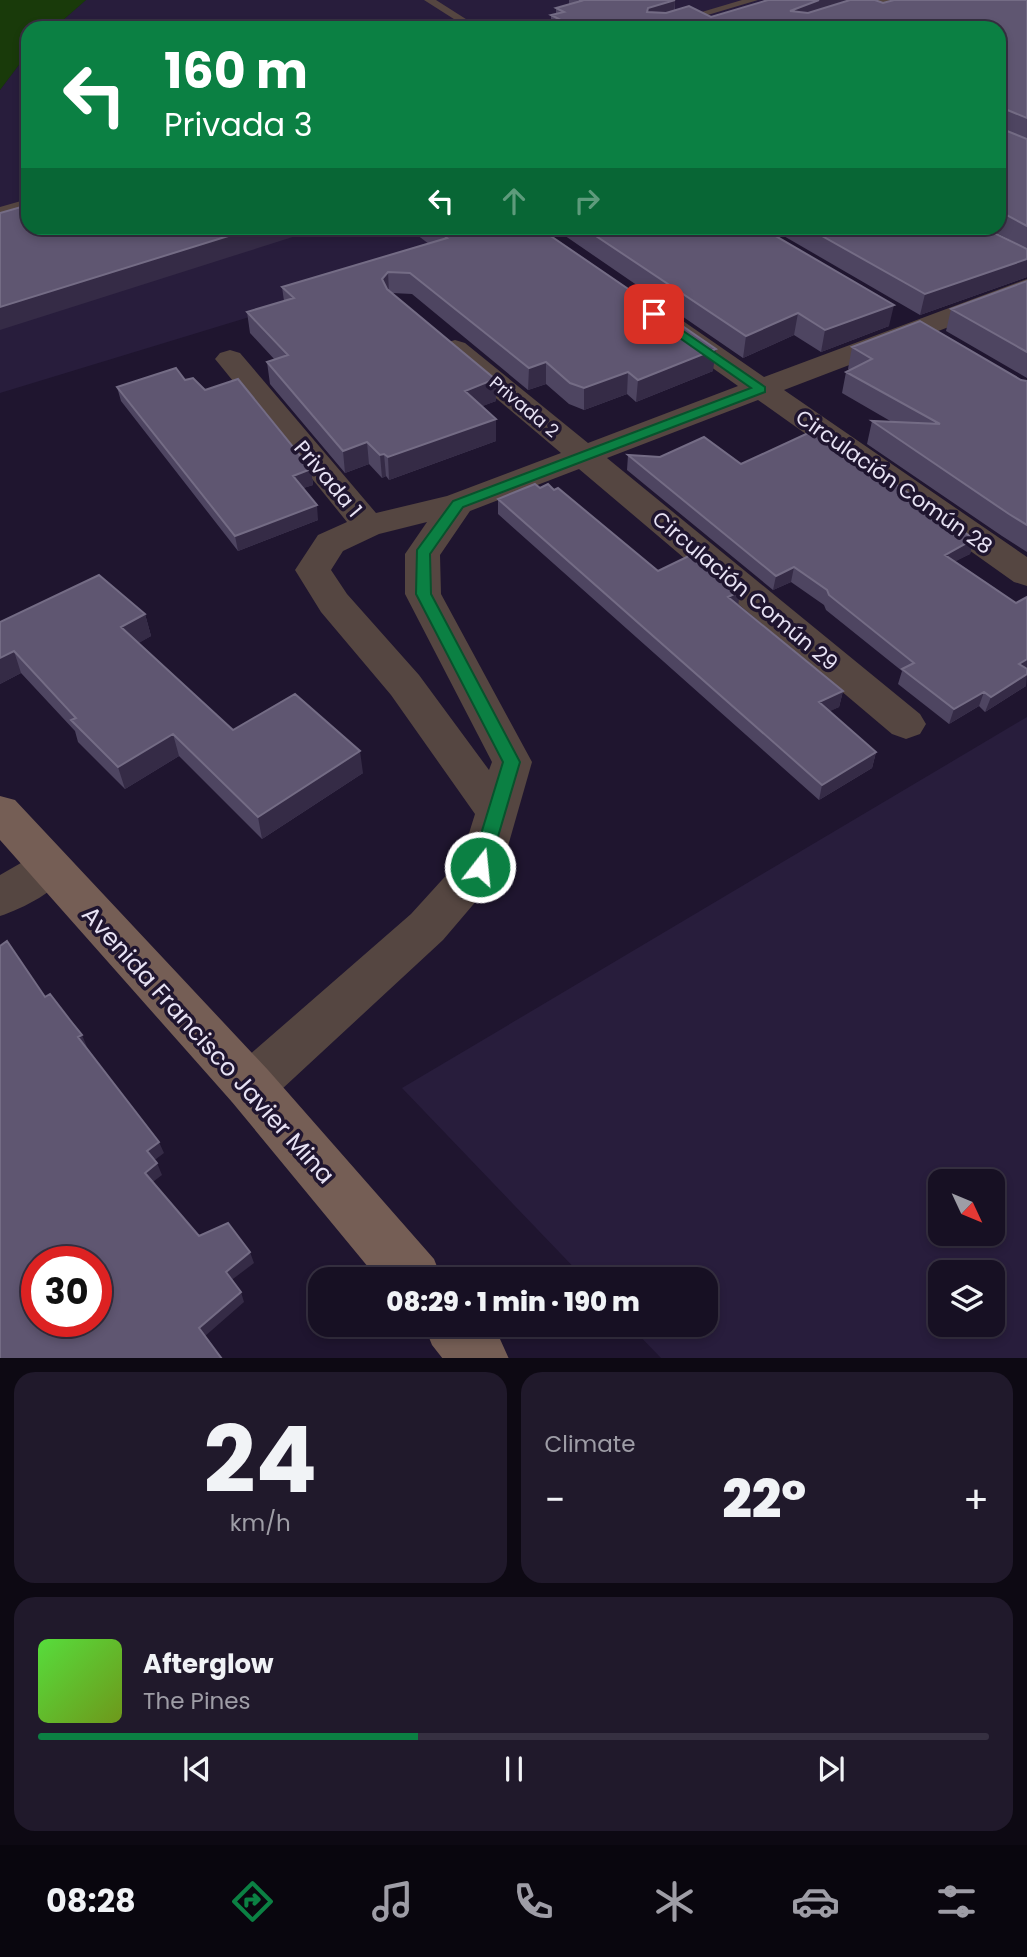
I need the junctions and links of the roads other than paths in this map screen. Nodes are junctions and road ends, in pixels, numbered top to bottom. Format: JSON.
{"nodes":[{"id":1,"x":429,"y":0,"type":"edge"},
{"id":2,"x":751,"y":0,"type":"edge"},
{"id":3,"x":888,"y":0,"type":"edge"},
{"id":4,"x":855,"y":7,"type":"edge"},
{"id":5,"x":464,"y":21,"type":"edge"},
{"id":6,"x":678,"y":21,"type":"edge"},
{"id":7,"x":21,"y":205,"type":"edge"},
{"id":8,"x":0,"y":211,"type":"edge"},
{"id":9,"x":1027,"y":287,"type":"edge"},
{"id":10,"x":882,"y":309,"type":"edge"},
{"id":11,"x":649,"y":310,"type":"edge"},
{"id":12,"x":430,"y":328,"type":"edge"},
{"id":13,"x":916,"y":330,"type":"junction"},
{"id":14,"x":949,"y":349,"type":"edge"},
{"id":15,"x":230,"y":359,"type":"dead end"},
{"id":16,"x":761,"y":389,"type":"junction"},
{"id":17,"x":584,"y":458,"type":"junction"},
{"id":18,"x":458,"y":504,"type":"junction"},
{"id":19,"x":368,"y":526,"type":"junction"},
{"id":20,"x":1027,"y":575,"type":"edge"},
{"id":21,"x":906,"y":724,"type":"dead end"},
{"id":22,"x":496,"y":811,"type":"junction"},
{"id":23,"x":0,"y":813,"type":"edge"},
{"id":24,"x":48,"y":868,"type":"junction"},
{"id":25,"x":0,"y":898,"type":"edge"},
{"id":26,"x":250,"y":1086,"type":"junction"},
{"id":27,"x":404,"y":1267,"type":"edge"},
{"id":28,"x":462,"y":1337,"type":"edge"},
{"id":29,"x":479,"y":1358,"type":"edge"}],
"edges":[{"from":1,"to":5,"type":"lane"},
{"from":2,"to":6,"type":"lane"},
{"from":3,"to":4,"type":"lane"},
{"from":7,"to":8,"type":"lane"},
{"from":9,"to":13,"type":"street","name":"Privada 1"},
{"from":10,"to":13,"type":"street"},
{"from":11,"to":16,"type":"street","name":"Circulación Común 28"},
{"from":12,"to":17,"type":"street","name":"Privada 2"},
{"from":13,"to":14,"type":"street"},
{"from":13,"to":16,"type":"street","name":"Privada 1"},
{"from":15,"to":19,"type":"street","name":"Privada 1"},
{"from":16,"to":17,"type":"street","name":"Privada 1"},
{"from":16,"to":20,"type":"street","name":"Circulación Común 28"},
{"from":17,"to":18,"type":"street","name":"Privada 1"},
{"from":17,"to":21,"type":"street","name":"Circulación Común 29"},
{"from":18,"to":19,"type":"street","name":"Privada 1"},
{"from":18,"to":22,"type":"street"},
{"from":19,"to":22,"type":"street"},
{"from":22,"to":26,"type":"street"},
{"from":23,"to":24,"type":"street","name":"Avenida Francisco Javier Mina"},
{"from":24,"to":25,"type":"street"},
{"from":24,"to":26,"type":"street","name":"Avenida Francisco Javier Mina"},
{"from":26,"to":27,"type":"street","name":"Avenida Francisco Javier Mina"},
{"from":28,"to":29,"type":"street"}]}
